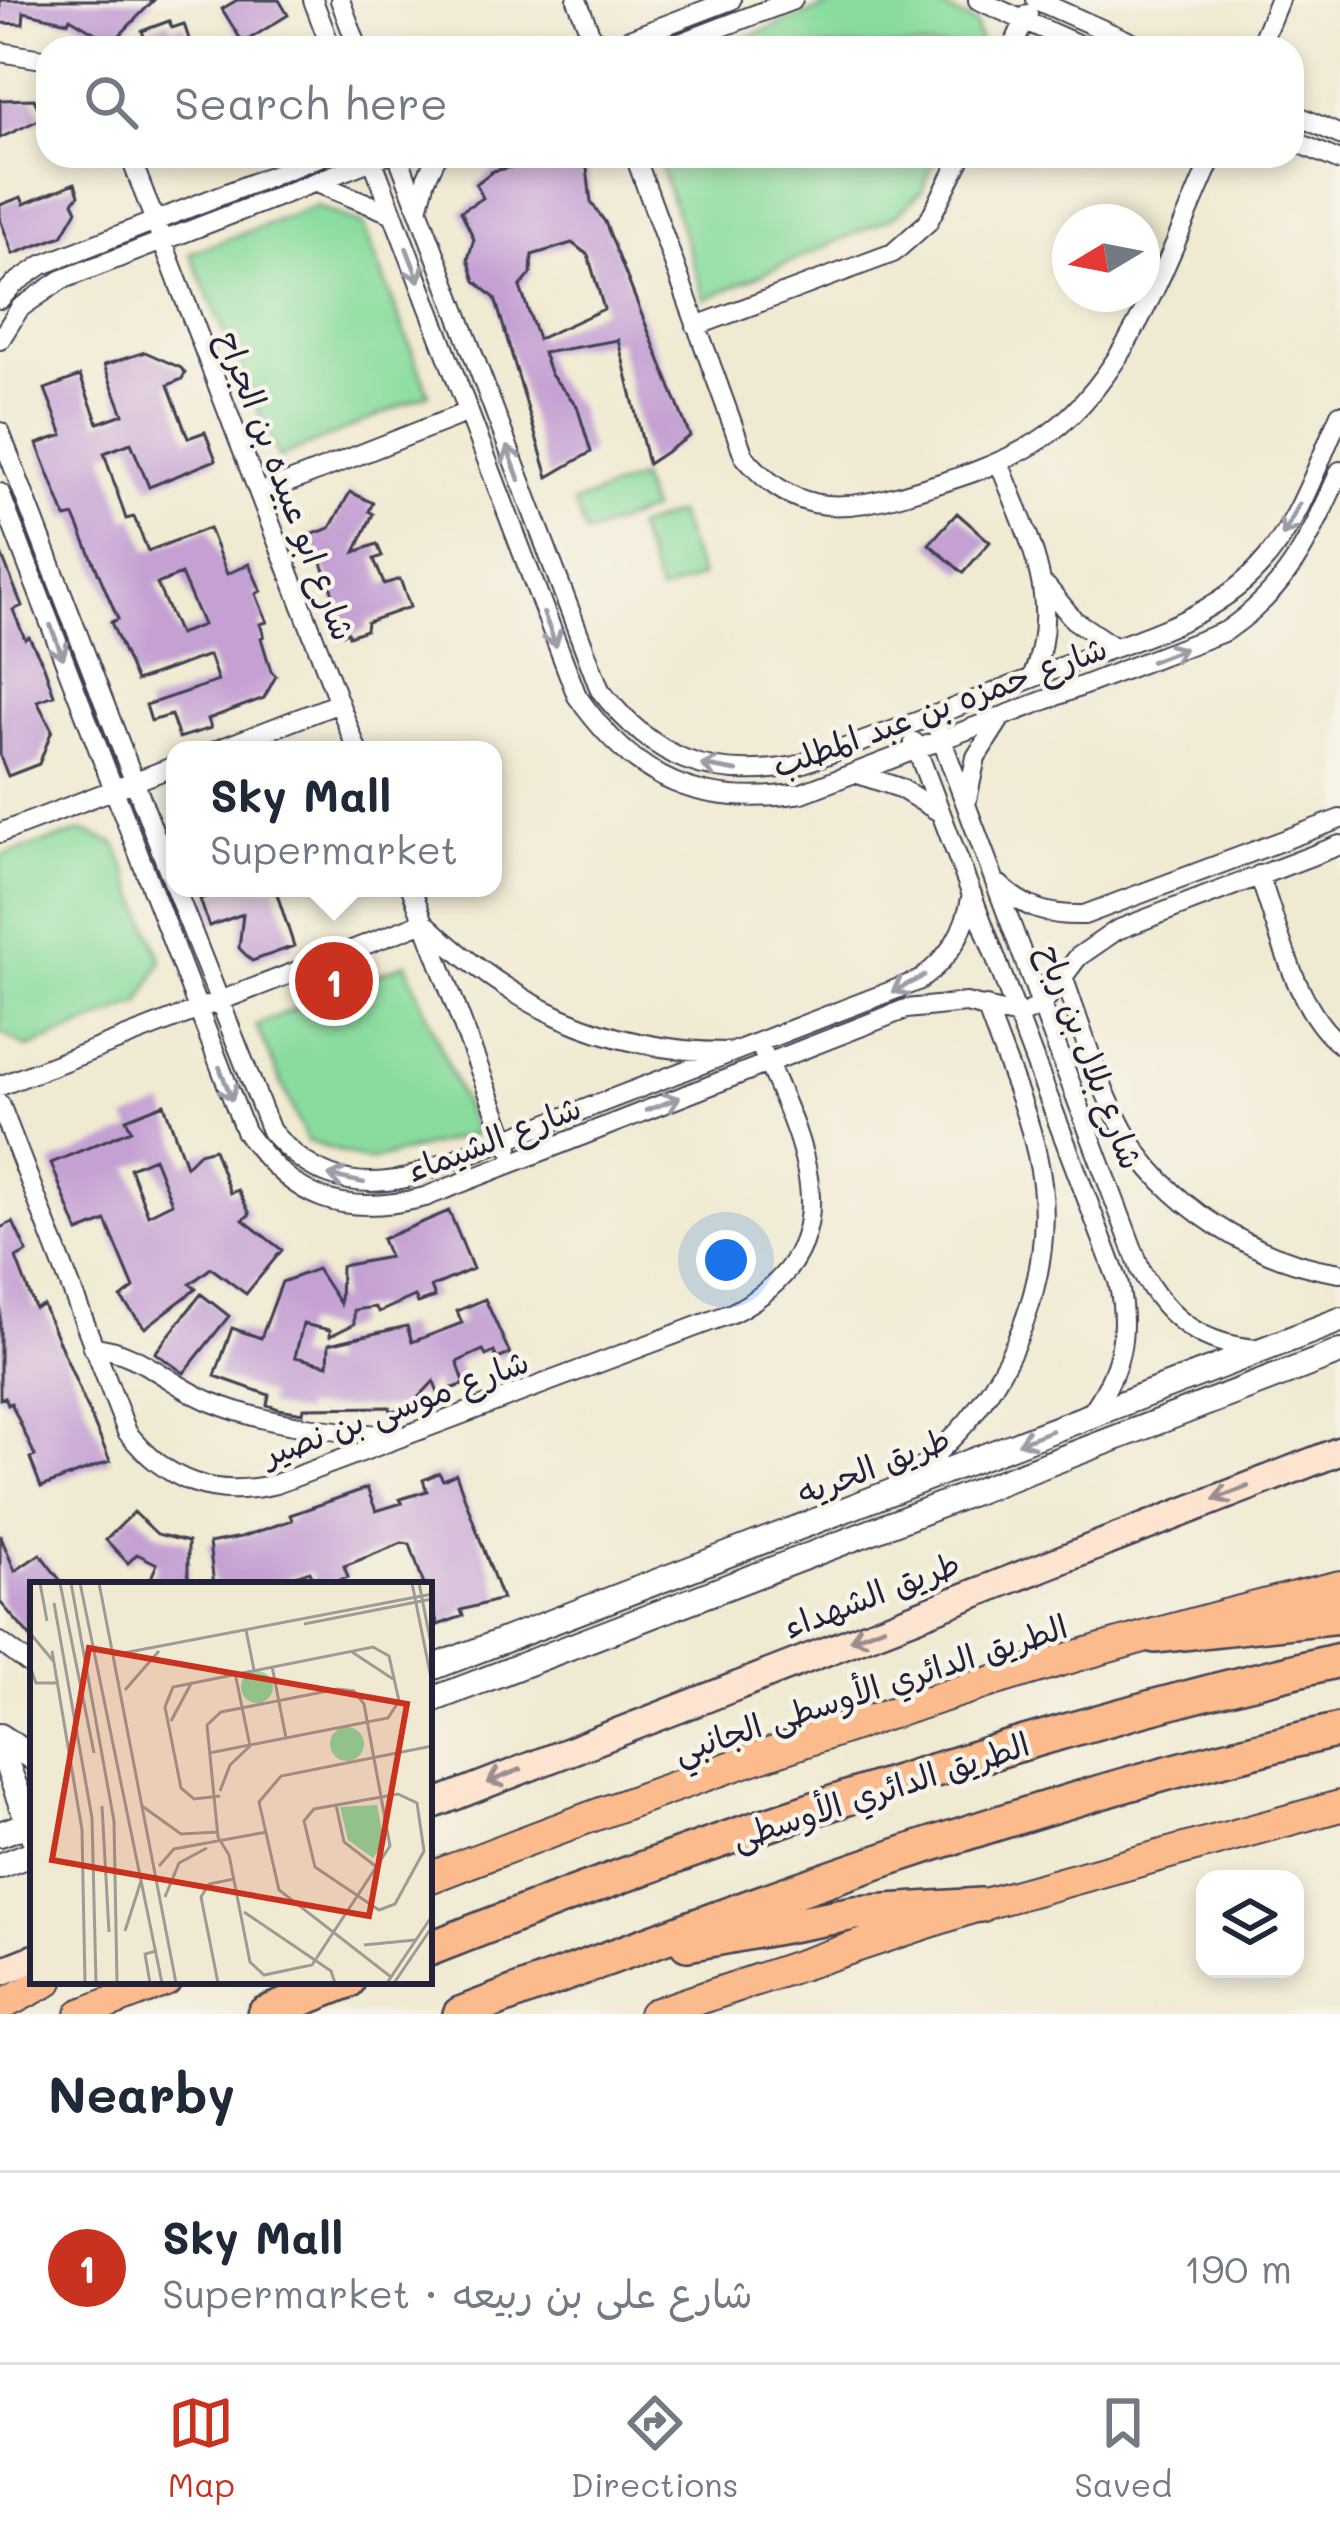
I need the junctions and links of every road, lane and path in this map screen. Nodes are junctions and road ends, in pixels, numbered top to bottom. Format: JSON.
{"nodes":[{"id":1,"x":313,"y":0,"type":"edge"},
{"id":2,"x":340,"y":0,"type":"edge"},
{"id":3,"x":577,"y":0,"type":"edge"},
{"id":4,"x":731,"y":0,"type":"edge"},
{"id":5,"x":793,"y":0,"type":"edge"},
{"id":6,"x":978,"y":0,"type":"edge"},
{"id":7,"x":1035,"y":0,"type":"edge"},
{"id":8,"x":1279,"y":0,"type":"edge"},
{"id":9,"x":1025,"y":21,"type":"junction"},
{"id":10,"x":326,"y":36,"type":"edge"},
{"id":11,"x":354,"y":36,"type":"edge"},
{"id":12,"x":591,"y":36,"type":"edge"},
{"id":13,"x":637,"y":36,"type":"edge"},
{"id":14,"x":698,"y":36,"type":"edge"},
{"id":15,"x":1018,"y":36,"type":"edge"},
{"id":16,"x":1059,"y":36,"type":"edge"},
{"id":17,"x":1117,"y":36,"type":"edge"},
{"id":18,"x":1264,"y":36,"type":"edge"},
{"id":19,"x":0,"y":52,"type":"edge"},
{"id":20,"x":36,"y":58,"type":"edge"},
{"id":21,"x":1304,"y":118,"type":"edge"},
{"id":22,"x":1340,"y":135,"type":"edge"},
{"id":23,"x":1304,"y":145,"type":"edge"},
{"id":24,"x":1340,"y":161,"type":"edge"},
{"id":25,"x":134,"y":168,"type":"edge"},
{"id":26,"x":289,"y":168,"type":"edge"},
{"id":27,"x":351,"y":168,"type":"edge"},
{"id":28,"x":379,"y":168,"type":"edge"},
{"id":29,"x":403,"y":168,"type":"edge"},
{"id":30,"x":431,"y":168,"type":"edge"},
{"id":31,"x":639,"y":168,"type":"edge"},
{"id":32,"x":956,"y":168,"type":"edge"},
{"id":33,"x":1208,"y":168,"type":"edge"},
{"id":34,"x":316,"y":183,"type":"junction"},
{"id":35,"x":418,"y":209,"type":"junction"},
{"id":36,"x":393,"y":214,"type":"junction"},
{"id":37,"x":154,"y":221,"type":"junction"},
{"id":38,"x":162,"y":242,"type":"junction"},
{"id":39,"x":0,"y":299,"type":"edge"},
{"id":40,"x":696,"y":326,"type":"junction"},
{"id":41,"x":0,"y":340,"type":"edge"},
{"id":42,"x":468,"y":412,"type":"junction"},
{"id":43,"x":1340,"y":414,"type":"edge"},
{"id":44,"x":0,"y":432,"type":"edge"},
{"id":45,"x":999,"y":462,"type":"junction"},
{"id":46,"x":1340,"y":472,"type":"edge"},
{"id":47,"x":0,"y":493,"type":"edge"},
{"id":48,"x":259,"y":494,"type":"junction"},
{"id":49,"x":1044,"y":583,"type":"junction"},
{"id":50,"x":1114,"y":647,"type":"junction"},
{"id":51,"x":1032,"y":678,"type":"junction"},
{"id":52,"x":339,"y":703,"type":"junction"},
{"id":53,"x":933,"y":716,"type":"junction"},
{"id":54,"x":1003,"y":717,"type":"junction"},
{"id":55,"x":908,"y":726,"type":"junction"},
{"id":56,"x":942,"y":740,"type":"junction"},
{"id":57,"x":240,"y":741,"type":"edge"},
{"id":58,"x":354,"y":741,"type":"edge"},
{"id":59,"x":917,"y":749,"type":"junction"},
{"id":60,"x":166,"y":770,"type":"edge"},
{"id":61,"x":855,"y":773,"type":"junction"},
{"id":62,"x":135,"y":782,"type":"junction"},
{"id":63,"x":114,"y":790,"type":"junction"},
{"id":64,"x":966,"y":804,"type":"junction"},
{"id":65,"x":941,"y":813,"type":"junction"},
{"id":66,"x":1340,"y":819,"type":"edge"},
{"id":67,"x":0,"y":833,"type":"edge"},
{"id":68,"x":1340,"y":845,"type":"edge"},
{"id":69,"x":166,"y":864,"type":"edge"},
{"id":70,"x":1259,"y":875,"type":"junction"},
{"id":71,"x":993,"y":878,"type":"junction"},
{"id":72,"x":972,"y":894,"type":"junction"},
{"id":73,"x":179,"y":897,"type":"edge"},
{"id":74,"x":414,"y":897,"type":"edge"},
{"id":75,"x":424,"y":922,"type":"junction"},
{"id":76,"x":1062,"y":974,"type":"junction"},
{"id":77,"x":219,"y":1001,"type":"junction"},
{"id":78,"x":986,"y":1006,"type":"junction"},
{"id":79,"x":1041,"y":1006,"type":"junction"},
{"id":80,"x":198,"y":1010,"type":"junction"},
{"id":81,"x":1018,"y":1016,"type":"junction"},
{"id":82,"x":759,"y":1043,"type":"junction"},
{"id":83,"x":1340,"y":1043,"type":"edge"},
{"id":84,"x":736,"y":1052,"type":"junction"},
{"id":85,"x":768,"y":1063,"type":"junction"},
{"id":86,"x":0,"y":1086,"type":"edge"},
{"id":87,"x":0,"y":1104,"type":"edge"},
{"id":88,"x":506,"y":1140,"type":"junction"},
{"id":89,"x":515,"y":1162,"type":"junction"},
{"id":90,"x":1340,"y":1273,"type":"edge"},
{"id":91,"x":1340,"y":1320,"type":"edge"},
{"id":92,"x":92,"y":1347,"type":"junction"},
{"id":93,"x":1264,"y":1349,"type":"junction"},
{"id":94,"x":1340,"y":1352,"type":"edge"},
{"id":95,"x":1089,"y":1416,"type":"junction"},
{"id":96,"x":403,"y":1436,"type":"junction"},
{"id":97,"x":1340,"y":1451,"type":"edge"},
{"id":98,"x":898,"y":1489,"type":"junction"},
{"id":99,"x":909,"y":1517,"type":"junction"},
{"id":100,"x":1340,"y":1586,"type":"edge"},
{"id":101,"x":622,"y":1595,"type":"junction"},
{"id":102,"x":1340,"y":1616,"type":"edge"},
{"id":103,"x":632,"y":1623,"type":"junction"},
{"id":104,"x":1155,"y":1636,"type":"junction"},
{"id":105,"x":0,"y":1642,"type":"edge"},
{"id":106,"x":1340,"y":1660,"type":"edge"},
{"id":107,"x":30,"y":1665,"type":"edge"},
{"id":108,"x":432,"y":1668,"type":"edge"},
{"id":109,"x":432,"y":1700,"type":"edge"},
{"id":110,"x":1340,"y":1730,"type":"edge"},
{"id":111,"x":0,"y":1736,"type":"edge"},
{"id":112,"x":0,"y":1747,"type":"edge"},
{"id":113,"x":30,"y":1756,"type":"edge"},
{"id":114,"x":432,"y":1805,"type":"edge"},
{"id":115,"x":1340,"y":1806,"type":"edge"},
{"id":116,"x":30,"y":1822,"type":"edge"},
{"id":117,"x":1,"y":1832,"type":"edge"},
{"id":118,"x":15,"y":1860,"type":"edge"},
{"id":119,"x":432,"y":1877,"type":"edge"},
{"id":120,"x":981,"y":1905,"type":"junction"},
{"id":121,"x":432,"y":1948,"type":"edge"},
{"id":122,"x":614,"y":1955,"type":"junction"},
{"id":123,"x":30,"y":1960,"type":"edge"},
{"id":124,"x":0,"y":1972,"type":"edge"},
{"id":125,"x":42,"y":1984,"type":"edge"},
{"id":126,"x":158,"y":1984,"type":"edge"},
{"id":127,"x":340,"y":1984,"type":"edge"},
{"id":128,"x":0,"y":2006,"type":"edge"},
{"id":129,"x":81,"y":2014,"type":"edge"},
{"id":130,"x":264,"y":2014,"type":"edge"},
{"id":131,"x":460,"y":2014,"type":"edge"},
{"id":132,"x":654,"y":2014,"type":"edge"}],
"edges":[{"from":1,"to":10,"type":"street"},
{"from":2,"to":11,"type":"street"},
{"from":3,"to":12,"type":"street"},
{"from":4,"to":13,"type":"street"},
{"from":5,"to":14,"type":"street"},
{"from":6,"to":9,"type":"street"},
{"from":7,"to":9,"type":"street"},
{"from":7,"to":17,"type":"street"},
{"from":8,"to":18,"type":"street"},
{"from":9,"to":15,"type":"street"},
{"from":9,"to":16,"type":"street"},
{"from":19,"to":20,"type":"street"},
{"from":21,"to":22,"type":"street"},
{"from":23,"to":24,"type":"street"},
{"from":25,"to":37,"type":"street","name":"شارع ابو عبيده بن الجراح"},
{"from":26,"to":37,"type":"street"},
{"from":27,"to":34,"type":"street"},
{"from":28,"to":36,"type":"street","name":"شارع حمزه بن عبد المطلب"},
{"from":29,"to":35,"type":"street","name":"شارع حمزه بن عبد المطلب"},
{"from":30,"to":35,"type":"street"},
{"from":31,"to":40,"type":"street"},
{"from":32,"to":40,"type":"street"},
{"from":33,"to":45,"type":"street"},
{"from":34,"to":36,"type":"street"},
{"from":34,"to":38,"type":"street"},
{"from":55,"to":35,"type":"street","name":"شارع حمزه بن عبد المطلب","one_way":true},
{"from":36,"to":42,"type":"street","name":"شارع حمزه بن عبد المطلب","one_way":true},
{"from":37,"to":38,"type":"street","name":"شارع ابو عبيده بن الجراح"},
{"from":37,"to":39,"type":"street"},
{"from":38,"to":41,"type":"street"},
{"from":38,"to":48,"type":"street","name":"شارع ابو عبيده بن الجراح"},
{"from":40,"to":45,"type":"street"},
{"from":42,"to":48,"type":"street"},
{"from":42,"to":61,"type":"street","name":"شارع حمزه بن عبد المطلب","one_way":true},
{"from":43,"to":50,"type":"street","name":"شارع حمزه بن عبد المطلب","one_way":true},
{"from":44,"to":62,"type":"street","name":"شارع الشيماء"},
{"from":45,"to":49,"type":"street"},
{"from":54,"to":46,"type":"street","name":"شارع حمزه بن عبد المطلب","one_way":true},
{"from":47,"to":63,"type":"street","name":"شارع الشيماء","one_way":true},
{"from":48,"to":52,"type":"street","name":"شارع ابو عبيده بن الجراح"},
{"from":49,"to":50,"type":"street"},
{"from":49,"to":51,"type":"street"},
{"from":50,"to":51,"type":"street","name":"شارع حمزه بن عبد المطلب"},
{"from":51,"to":53,"type":"street","name":"شارع حمزه بن عبد المطلب"},
{"from":52,"to":57,"type":"street"},
{"from":52,"to":58,"type":"street","name":"شارع ابو عبيده بن الجراح"},
{"from":53,"to":55,"type":"street","name":"شارع حمزه بن عبد المطلب"},
{"from":53,"to":56,"type":"street","name":"شارع بلال بن رباح"},
{"from":54,"to":56,"type":"street","name":"شارع حمزه بن عبد المطلب"},
{"from":54,"to":64,"type":"street"},
{"from":55,"to":59,"type":"street","name":"شارع بلال بن رباح"},
{"from":56,"to":59,"type":"street","name":"شارع حمزه بن عبد المطلب"},
{"from":56,"to":64,"type":"street","name":"شارع بلال بن رباح"},
{"from":59,"to":61,"type":"street","name":"شارع حمزه بن عبد المطلب"},
{"from":59,"to":65,"type":"street","name":"شارع بلال بن رباح"},
{"from":60,"to":62,"type":"street"},
{"from":61,"to":65,"type":"street"},
{"from":62,"to":63,"type":"street"},
{"from":62,"to":69,"type":"street","name":"شارع الشيماء"},
{"from":63,"to":67,"type":"street"},
{"from":63,"to":80,"type":"street","name":"شارع الشيماء"},
{"from":64,"to":71,"type":"street","name":"شارع بلال بن رباح"},
{"from":65,"to":72,"type":"street","name":"شارع بلال بن رباح"},
{"from":66,"to":71,"type":"street"},
{"from":68,"to":70,"type":"street"},
{"from":70,"to":76,"type":"street"},
{"from":70,"to":83,"type":"street"},
{"from":71,"to":79,"type":"street","name":"شارع بلال بن رباح"},
{"from":72,"to":81,"type":"street","name":"شارع بلال بن رباح"},
{"from":72,"to":82,"type":"street","name":"شارع الشيماء","one_way":true},
{"from":73,"to":77,"type":"street","name":"شارع الشيماء"},
{"from":74,"to":75,"type":"street"},
{"from":75,"to":77,"type":"street"},
{"from":75,"to":84,"type":"street"},
{"from":75,"to":88,"type":"street"},
{"from":76,"to":79,"type":"street"},
{"from":76,"to":90,"type":"street"},
{"from":77,"to":80,"type":"street"},
{"from":88,"to":77,"type":"street","name":"شارع الشيماء","one_way":true},
{"from":78,"to":81,"type":"street","name":"شارع الشيماء"},
{"from":78,"to":85,"type":"street","name":"شارع الشيماء"},
{"from":78,"to":98,"type":"street"},
{"from":79,"to":81,"type":"street"},
{"from":79,"to":93,"type":"street","name":"شارع بلال بن رباح"},
{"from":80,"to":86,"type":"street"},
{"from":80,"to":89,"type":"street","name":"شارع الشيماء","one_way":true},
{"from":81,"to":95,"type":"street","name":"شارع بلال بن رباح"},
{"from":82,"to":84,"type":"street","name":"شارع الشيماء"},
{"from":82,"to":85,"type":"street","name":"شارع موسى بن نصير"},
{"from":84,"to":88,"type":"street","name":"شارع الشيماء"},
{"from":89,"to":85,"type":"street","name":"شارع الشيماء","one_way":true},
{"from":85,"to":96,"type":"street","name":"شارع موسى بن نصير"},
{"from":87,"to":92,"type":"street","name":"شارع موسى بن نصير"},
{"from":88,"to":89,"type":"street"},
{"from":91,"to":93,"type":"street","name":"طريق الحريه"},
{"from":92,"to":96,"type":"street"},
{"from":92,"to":96,"type":"street","name":"شارع موسى بن نصير"},
{"from":93,"to":95,"type":"street","name":"طريق الحريه"},
{"from":94,"to":99,"type":"street","name":"طريق الحريه"},
{"from":95,"to":98,"type":"street","name":"طريق الحريه","one_way":true},
{"from":97,"to":114,"type":"main road","name":"طريق الشهداء","one_way":true},
{"from":98,"to":99,"type":"street"},
{"from":98,"to":101,"type":"street","name":"طريق الحريه"},
{"from":99,"to":103,"type":"street","name":"طريق الحريه"},
{"from":100,"to":104,"type":"highway","name":"الطريق الدائري الأوسطى الجانبي"},
{"from":101,"to":103,"type":"street"},
{"from":101,"to":108,"type":"street","name":"طريق الحريه"},
{"from":102,"to":104,"type":"highway"},
{"from":103,"to":109,"type":"street","name":"طريق الحريه"},
{"from":104,"to":119,"type":"highway","name":"الطريق الدائري الأوسطى الجانبي"},
{"from":105,"to":107,"type":"street"},
{"from":106,"to":121,"type":"highway","name":"الطريق الدائري الأوسطى"},
{"from":110,"to":122,"type":"highway","name":"الطريق الدائري الأوسطى"},
{"from":111,"to":113,"type":"street"},
{"from":112,"to":116,"type":"street"},
{"from":115,"to":120,"type":"highway"},
{"from":117,"to":118,"type":"street"},
{"from":120,"to":122,"type":"highway"},
{"from":120,"to":132,"type":"highway"},
{"from":122,"to":131,"type":"highway","name":"الطريق الدائري الأوسطى"},
{"from":123,"to":124,"type":"main road"},
{"from":125,"to":128,"type":"highway"},
{"from":126,"to":129,"type":"highway"},
{"from":127,"to":130,"type":"highway"}]}
